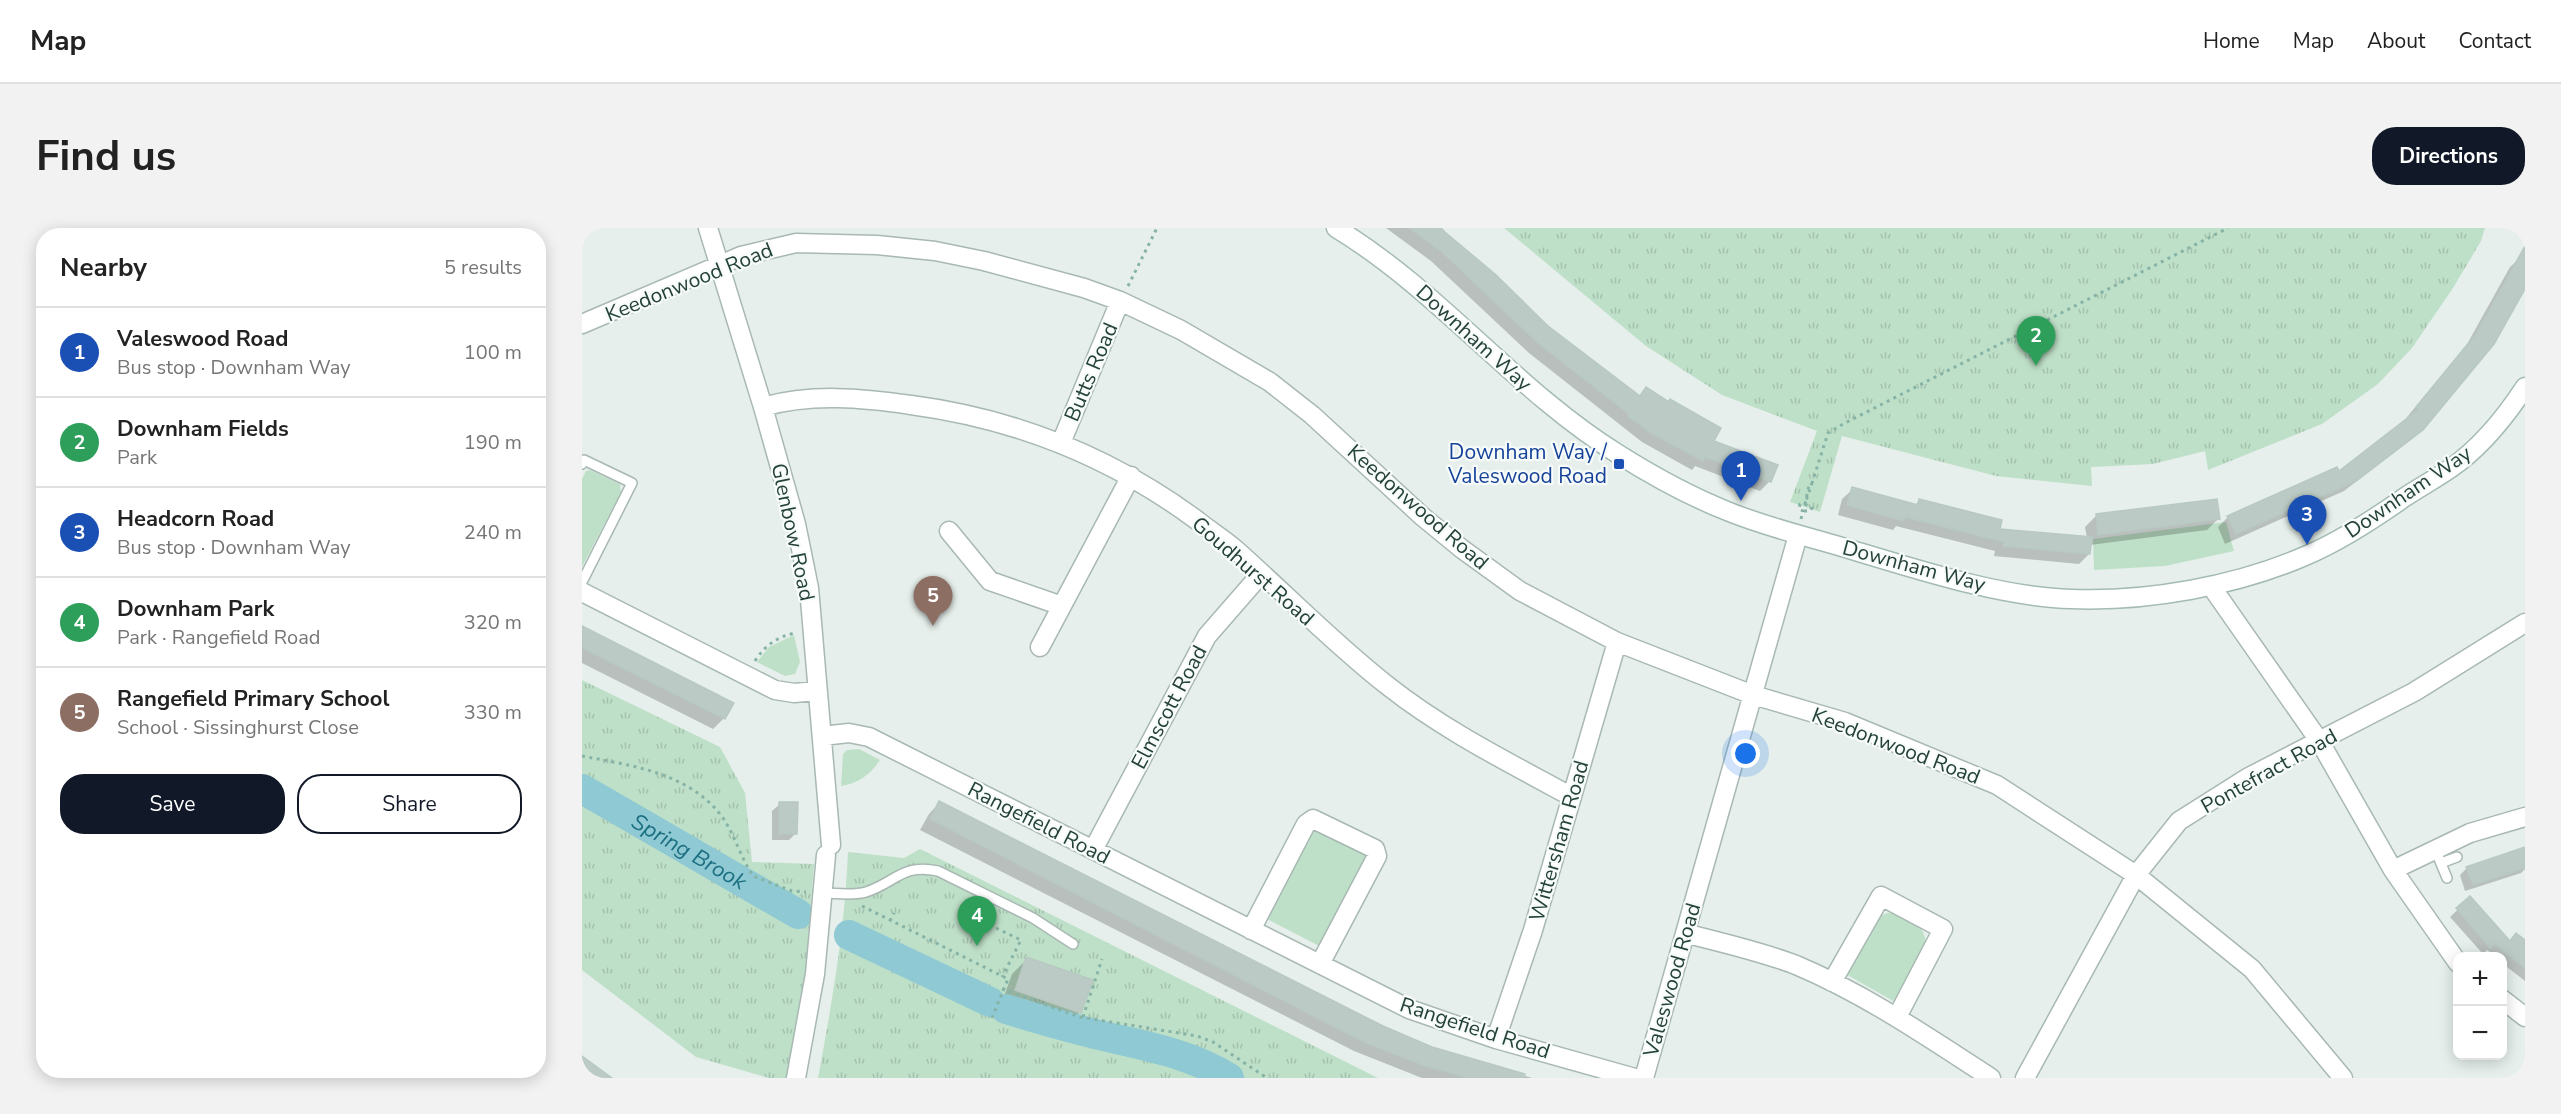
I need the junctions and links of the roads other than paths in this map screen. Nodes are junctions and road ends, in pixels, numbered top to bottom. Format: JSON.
{"nodes":[{"id":1,"x":708,"y":228,"type":"edge"},
{"id":2,"x":1336,"y":228,"type":"edge"},
{"id":3,"x":719,"y":266,"type":"junction"},
{"id":4,"x":1120,"y":301,"type":"junction"},
{"id":5,"x":582,"y":324,"type":"edge"},
{"id":6,"x":2525,"y":387,"type":"edge"},
{"id":7,"x":763,"y":407,"type":"junction"},
{"id":8,"x":1061,"y":443,"type":"junction"},
{"id":9,"x":582,"y":464,"type":"edge"},
{"id":10,"x":1131,"y":476,"type":"junction"},
{"id":11,"x":949,"y":531,"type":"dead end"},
{"id":12,"x":1798,"y":535,"type":"junction"},
{"id":13,"x":1261,"y":574,"type":"junction"},
{"id":14,"x":582,"y":582,"type":"edge"},
{"id":15,"x":2211,"y":586,"type":"junction"},
{"id":16,"x":582,"y":592,"type":"edge"},
{"id":17,"x":1062,"y":606,"type":"junction"},
{"id":18,"x":2525,"y":623,"type":"edge"},
{"id":19,"x":1617,"y":642,"type":"junction"},
{"id":20,"x":1040,"y":647,"type":"dead end"},
{"id":21,"x":817,"y":691,"type":"junction"},
{"id":22,"x":1753,"y":695,"type":"junction"},
{"id":23,"x":822,"y":736,"type":"junction"},
{"id":24,"x":2320,"y":742,"type":"junction"},
{"id":25,"x":1572,"y":797,"type":"junction"},
{"id":26,"x":2525,"y":817,"type":"edge"},
{"id":27,"x":1094,"y":850,"type":"junction"},
{"id":28,"x":2438,"y":856,"type":"junction"},
{"id":29,"x":2457,"y":857,"type":"dead end"},
{"id":30,"x":2393,"y":870,"type":"junction"},
{"id":31,"x":2136,"y":875,"type":"junction"},
{"id":32,"x":2447,"y":878,"type":"dead end"},
{"id":33,"x":823,"y":893,"type":"junction"},
{"id":34,"x":1251,"y":930,"type":"junction"},
{"id":35,"x":1685,"y":933,"type":"junction"},
{"id":36,"x":1073,"y":944,"type":"dead end"},
{"id":37,"x":2453,"y":957,"type":"edge"},
{"id":38,"x":1320,"y":964,"type":"junction"},
{"id":39,"x":1832,"y":982,"type":"junction"},
{"id":40,"x":2507,"y":1003,"type":"edge"},
{"id":41,"x":1897,"y":1017,"type":"junction"},
{"id":42,"x":2525,"y":1017,"type":"edge"},
{"id":43,"x":1496,"y":1039,"type":"junction"},
{"id":44,"x":796,"y":1078,"type":"edge"},
{"id":45,"x":1635,"y":1078,"type":"edge"},
{"id":46,"x":1644,"y":1078,"type":"edge"},
{"id":47,"x":1991,"y":1078,"type":"edge"},
{"id":48,"x":2025,"y":1078,"type":"edge"},
{"id":49,"x":2343,"y":1078,"type":"edge"}],
"edges":[{"from":1,"to":3,"type":"street","name":"Glenbow Road"},
{"from":2,"to":12,"type":"street","name":"Downham Way"},
{"from":3,"to":4,"type":"street","name":"Keedonwood Road"},
{"from":3,"to":5,"type":"street","name":"Keedonwood Road"},
{"from":3,"to":7,"type":"street","name":"Glenbow Road"},
{"from":4,"to":8,"type":"street","name":"Butts Road"},
{"from":4,"to":19,"type":"street","name":"Keedonwood Road"},
{"from":6,"to":15,"type":"street","name":"Downham Way"},
{"from":7,"to":8,"type":"street","name":"Goudhurst Road"},
{"from":7,"to":21,"type":"street","name":"Glenbow Road"},
{"from":8,"to":10,"type":"street","name":"Goudhurst Road"},
{"from":9,"to":14,"type":"lane"},
{"from":10,"to":13,"type":"street","name":"Goudhurst Road"},
{"from":10,"to":17,"type":"street"},
{"from":11,"to":17,"type":"street"},
{"from":12,"to":15,"type":"street","name":"Downham Way"},
{"from":12,"to":22,"type":"street","name":"Valeswood Road"},
{"from":13,"to":25,"type":"street","name":"Goudhurst Road"},
{"from":13,"to":27,"type":"street","name":"Elmscott Road"},
{"from":15,"to":24,"type":"street"},
{"from":16,"to":21,"type":"street"},
{"from":17,"to":20,"type":"street"},
{"from":18,"to":24,"type":"street","name":"Pontefract Road"},
{"from":19,"to":22,"type":"street","name":"Keedonwood Road"},
{"from":19,"to":25,"type":"street","name":"Wittersham Road"},
{"from":21,"to":23,"type":"street","name":"Glenbow Road"},
{"from":22,"to":31,"type":"street","name":"Keedonwood Road"},
{"from":22,"to":35,"type":"street","name":"Valeswood Road"},
{"from":23,"to":27,"type":"street","name":"Rangefield Road"},
{"from":23,"to":33,"type":"street","name":"Glenbow Road"},
{"from":24,"to":30,"type":"street"},
{"from":24,"to":31,"type":"street","name":"Pontefract Road"},
{"from":25,"to":43,"type":"street","name":"Wittersham Road"},
{"from":26,"to":28,"type":"street"},
{"from":27,"to":34,"type":"street","name":"Rangefield Road"},
{"from":28,"to":29,"type":"lane"},
{"from":28,"to":30,"type":"street"},
{"from":28,"to":32,"type":"lane"},
{"from":30,"to":37,"type":"street"},
{"from":31,"to":48,"type":"street","name":"Pontefract Road"},
{"from":31,"to":49,"type":"street","name":"Keedonwood Road"},
{"from":33,"to":36,"type":"lane"},
{"from":33,"to":44,"type":"street","name":"Glenbow Road"},
{"from":34,"to":38,"type":"street","name":"Rangefield Road"},
{"from":34,"to":38,"type":"street"},
{"from":35,"to":39,"type":"street"},
{"from":35,"to":46,"type":"street","name":"Valeswood Road"},
{"from":38,"to":43,"type":"street","name":"Rangefield Road"},
{"from":39,"to":41,"type":"street"},
{"from":39,"to":41,"type":"street"},
{"from":40,"to":42,"type":"street"},
{"from":41,"to":47,"type":"street"},
{"from":43,"to":45,"type":"street","name":"Rangefield Road"}]}
